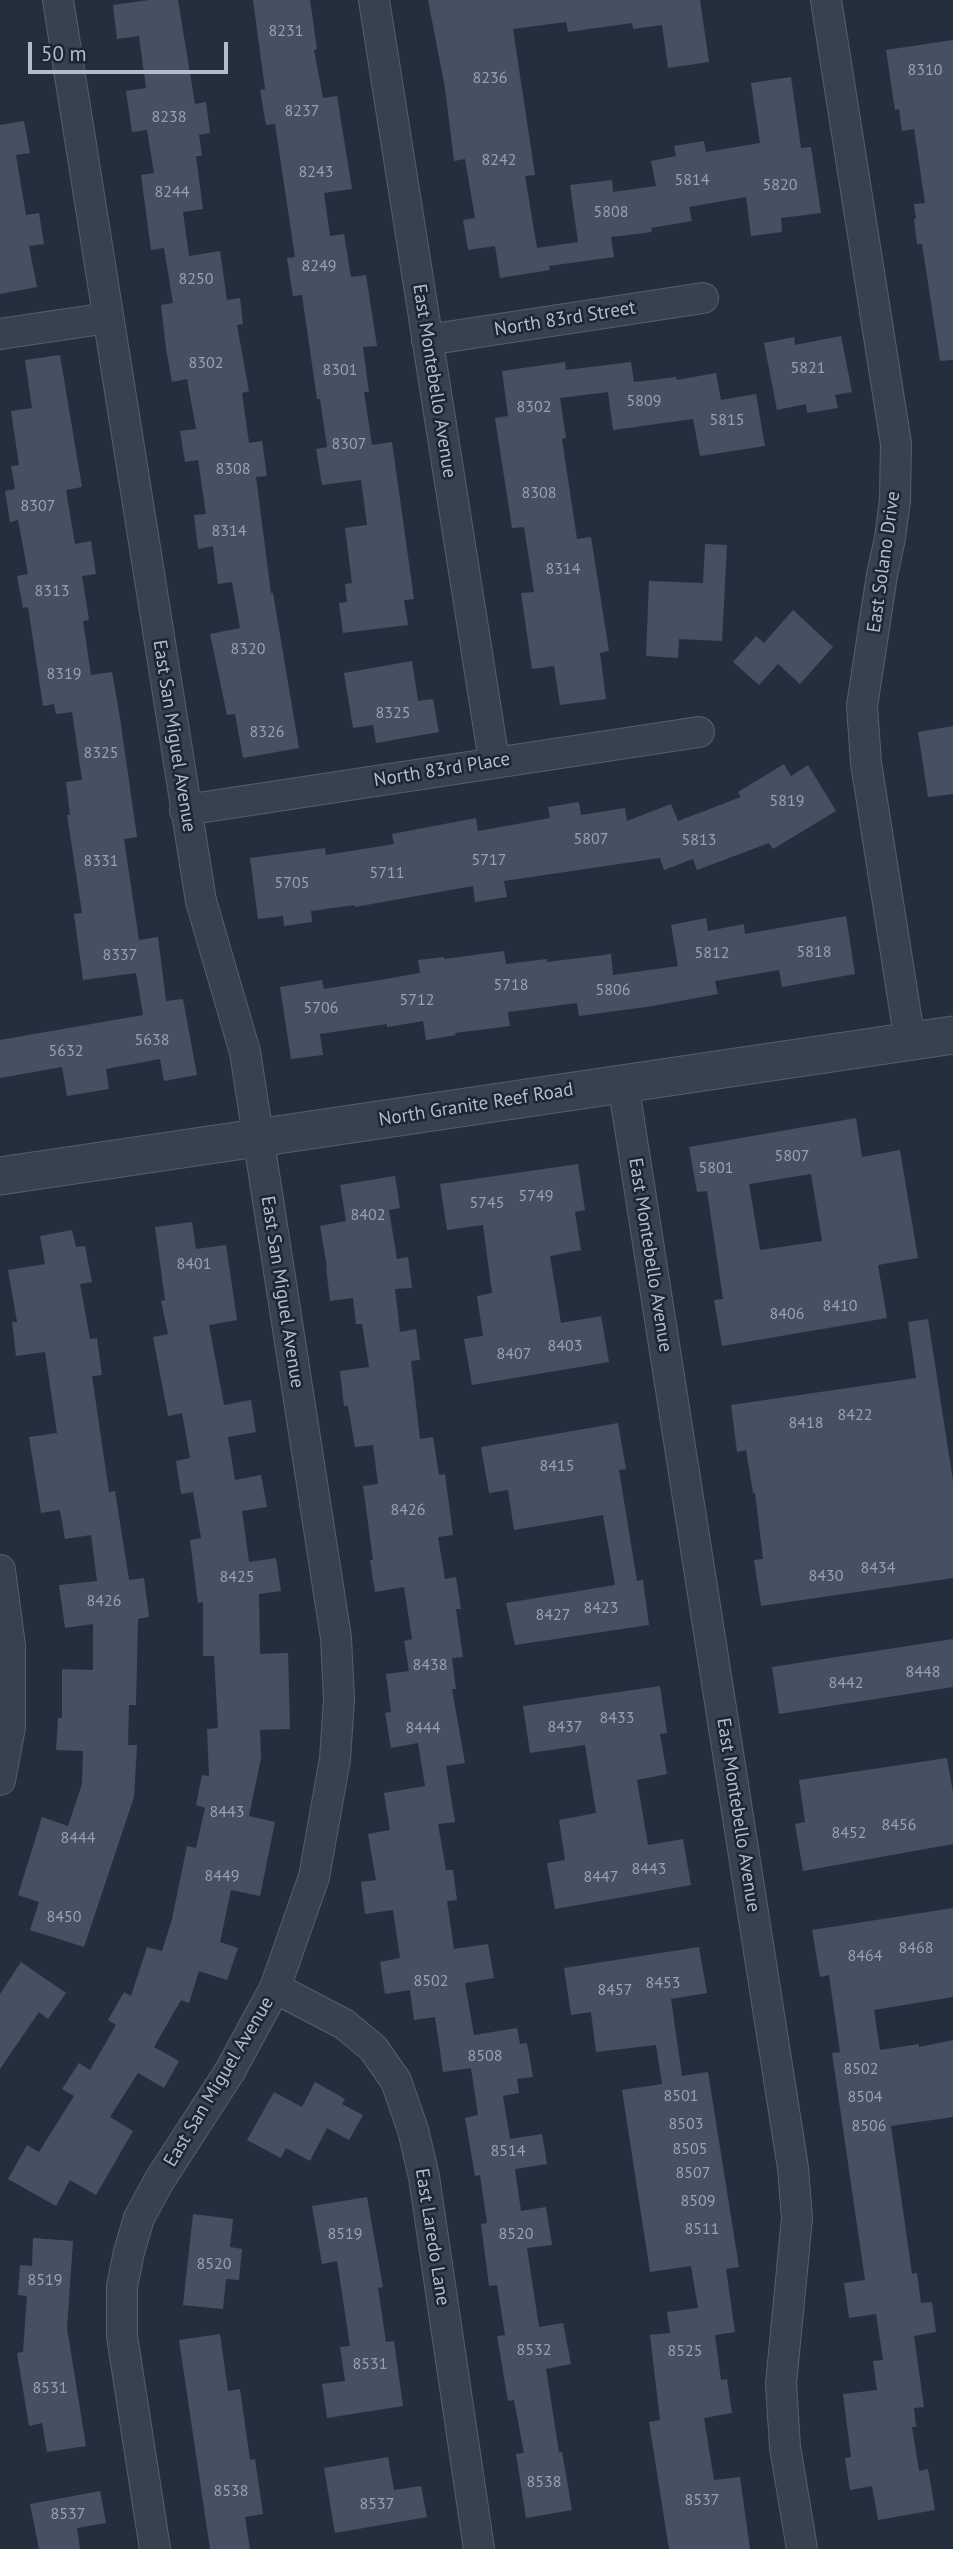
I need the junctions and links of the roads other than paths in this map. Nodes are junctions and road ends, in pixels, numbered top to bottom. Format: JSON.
{"nodes":[{"id":1,"x":58,"y":0,"type":"edge"},
{"id":2,"x":374,"y":0,"type":"edge"},
{"id":3,"x":826,"y":0,"type":"edge"},
{"id":4,"x":703,"y":298,"type":"dead end"},
{"id":5,"x":108,"y":318,"type":"junction"},
{"id":6,"x":0,"y":334,"type":"edge"},
{"id":7,"x":428,"y":340,"type":"junction"},
{"id":8,"x":699,"y":732,"type":"dead end"},
{"id":9,"x":494,"y":761,"type":"junction"},
{"id":10,"x":185,"y":810,"type":"junction"},
{"id":11,"x":953,"y":1035,"type":"edge"},
{"id":12,"x":910,"y":1042,"type":"junction"},
{"id":13,"x":622,"y":1083,"type":"junction"},
{"id":14,"x":259,"y":1138,"type":"junction"},
{"id":15,"x":0,"y":1176,"type":"edge"},
{"id":16,"x":0,"y":1570,"type":"edge"},
{"id":17,"x":0,"y":1780,"type":"edge"},
{"id":18,"x":275,"y":1988,"type":"junction"},
{"id":19,"x":155,"y":2549,"type":"edge"},
{"id":20,"x":480,"y":2549,"type":"edge"},
{"id":21,"x":802,"y":2549,"type":"edge"}],
"edges":[{"from":1,"to":5,"type":"street","name":"East San Miguel Avenue"},
{"from":2,"to":7,"type":"street","name":"East Montebello Avenue"},
{"from":3,"to":12,"type":"street","name":"East Solano Drive"},
{"from":4,"to":7,"type":"street","name":"North 83rd Street"},
{"from":5,"to":6,"type":"street"},
{"from":5,"to":10,"type":"street","name":"East San Miguel Avenue"},
{"from":7,"to":9,"type":"street","name":"East Montebello Avenue"},
{"from":8,"to":9,"type":"street","name":"North 83rd Place"},
{"from":9,"to":10,"type":"street","name":"North 83rd Place"},
{"from":10,"to":14,"type":"street","name":"East San Miguel Avenue"},
{"from":11,"to":12,"type":"street","name":"North Granite Reef Road"},
{"from":12,"to":13,"type":"street","name":"North Granite Reef Road"},
{"from":13,"to":14,"type":"street","name":"North Granite Reef Road"},
{"from":13,"to":21,"type":"street","name":"East Montebello Avenue"},
{"from":14,"to":15,"type":"street","name":"North Granite Reef Road"},
{"from":14,"to":18,"type":"street","name":"East San Miguel Avenue"},
{"from":16,"to":17,"type":"street"},
{"from":18,"to":19,"type":"street","name":"East San Miguel Avenue"},
{"from":18,"to":20,"type":"street","name":"East Laredo Lane"}]}
